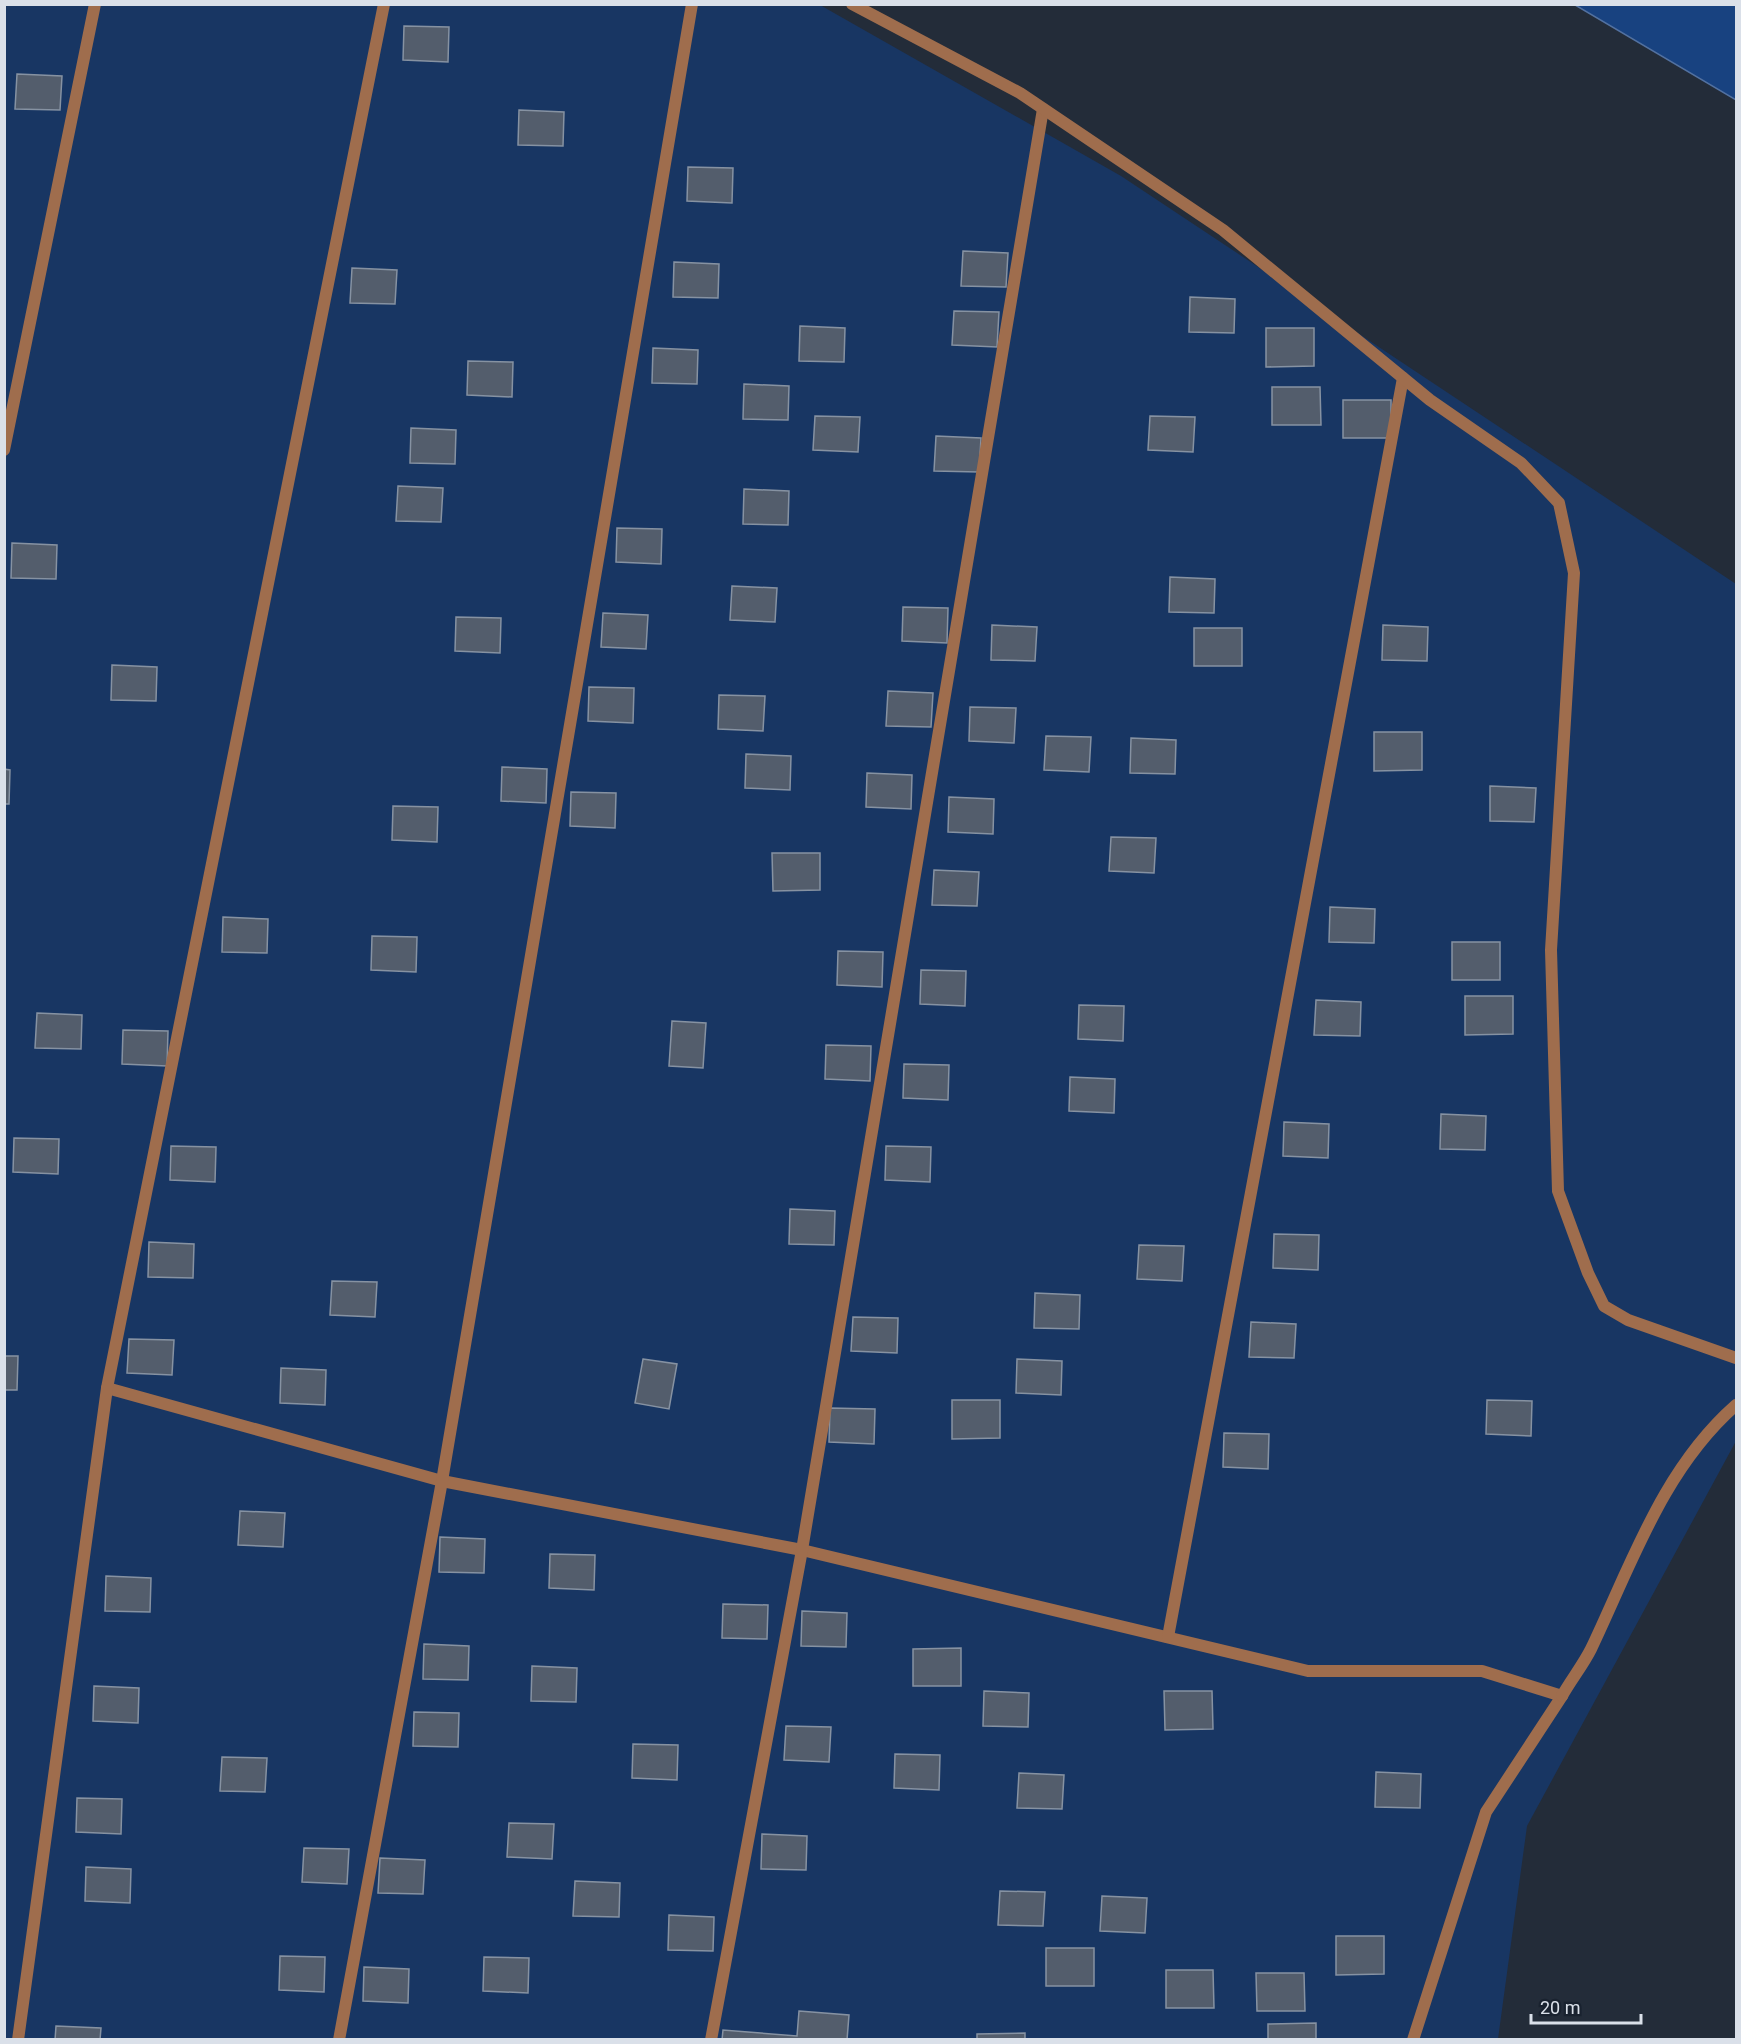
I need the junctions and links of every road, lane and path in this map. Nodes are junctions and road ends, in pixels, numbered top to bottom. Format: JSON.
{"nodes":[{"id":1,"x":95,"y":4,"type":"edge"},
{"id":2,"x":384,"y":4,"type":"edge"},
{"id":3,"x":692,"y":4,"type":"edge"},
{"id":4,"x":852,"y":4,"type":"edge"},
{"id":5,"x":1043,"y":109,"type":"junction"},
{"id":6,"x":1403,"y":378,"type":"junction"},
{"id":7,"x":4,"y":450,"type":"edge"},
{"id":8,"x":1737,"y":1359,"type":"edge"},
{"id":9,"x":107,"y":1388,"type":"junction"},
{"id":10,"x":1737,"y":1405,"type":"edge"},
{"id":11,"x":442,"y":1481,"type":"junction"},
{"id":12,"x":802,"y":1550,"type":"junction"},
{"id":13,"x":1168,"y":1637,"type":"junction"},
{"id":14,"x":1562,"y":1696,"type":"junction"},
{"id":15,"x":18,"y":2040,"type":"edge"},
{"id":16,"x":339,"y":2040,"type":"edge"},
{"id":17,"x":711,"y":2040,"type":"edge"},
{"id":18,"x":1413,"y":2040,"type":"edge"}],
"edges":[{"from":1,"to":7,"type":"street"},
{"from":2,"to":9,"type":"street"},
{"from":3,"to":11,"type":"street"},
{"from":4,"to":5,"type":"street"},
{"from":5,"to":6,"type":"street"},
{"from":5,"to":12,"type":"street"},
{"from":6,"to":8,"type":"street"},
{"from":6,"to":13,"type":"street"},
{"from":9,"to":11,"type":"street"},
{"from":9,"to":15,"type":"street"},
{"from":10,"to":14,"type":"street"},
{"from":11,"to":12,"type":"street"},
{"from":11,"to":16,"type":"street"},
{"from":12,"to":13,"type":"street"},
{"from":12,"to":17,"type":"street"},
{"from":13,"to":14,"type":"street"},
{"from":14,"to":18,"type":"street"}]}
